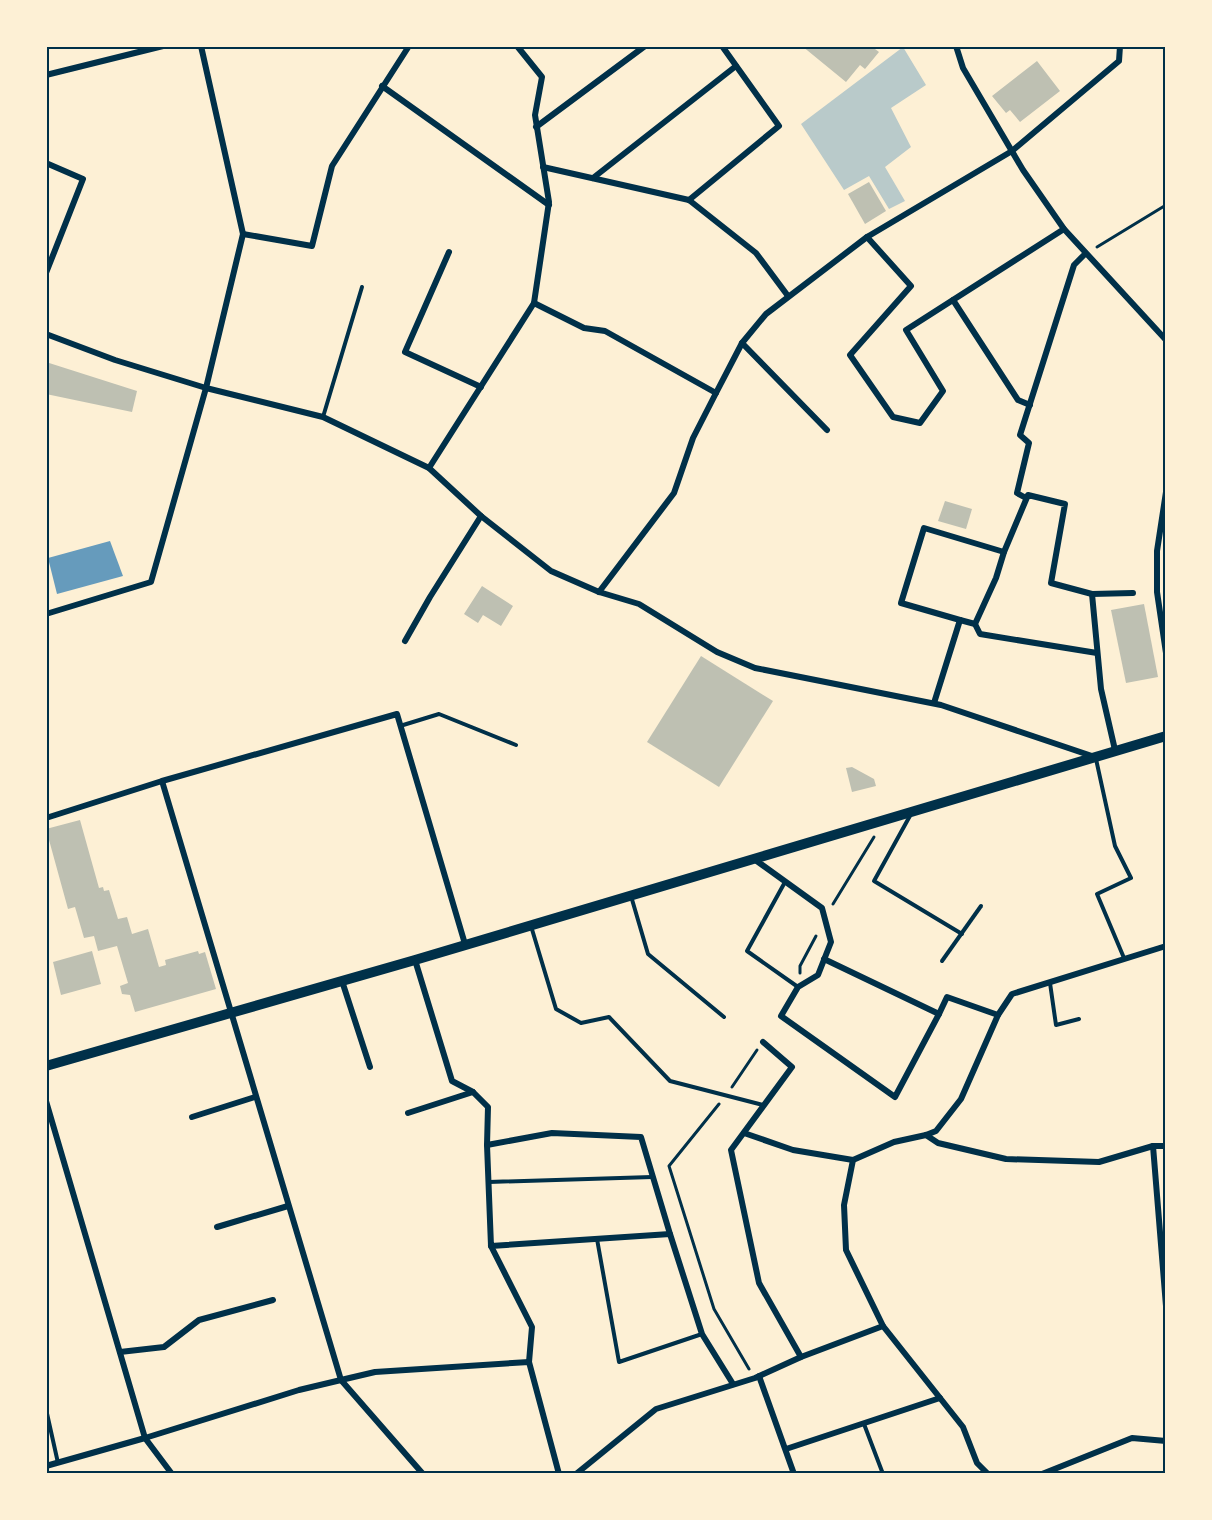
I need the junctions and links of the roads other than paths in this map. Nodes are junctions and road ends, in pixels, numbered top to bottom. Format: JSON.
{"nodes":[{"id":1,"x":163,"y":46,"type":"edge"},
{"id":2,"x":201,"y":46,"type":"edge"},
{"id":3,"x":409,"y":46,"type":"edge"},
{"id":4,"x":517,"y":46,"type":"edge"},
{"id":5,"x":645,"y":46,"type":"edge"},
{"id":6,"x":722,"y":46,"type":"edge"},
{"id":7,"x":956,"y":46,"type":"edge"},
{"id":8,"x":1120,"y":46,"type":"edge"},
{"id":9,"x":736,"y":66,"type":"junction"},
{"id":10,"x":46,"y":75,"type":"edge"},
{"id":11,"x":382,"y":86,"type":"junction"},
{"id":12,"x":537,"y":127,"type":"junction"},
{"id":13,"x":1012,"y":151,"type":"junction"},
{"id":14,"x":46,"y":163,"type":"edge"},
{"id":15,"x":543,"y":166,"type":"junction"},
{"id":16,"x":593,"y":178,"type":"junction"},
{"id":17,"x":689,"y":200,"type":"junction"},
{"id":18,"x":549,"y":205,"type":"junction"},
{"id":19,"x":1064,"y":229,"type":"junction"},
{"id":20,"x":243,"y":234,"type":"junction"},
{"id":21,"x":867,"y":237,"type":"junction"},
{"id":22,"x":449,"y":252,"type":"dead end"},
{"id":23,"x":1085,"y":254,"type":"junction"},
{"id":24,"x":46,"y":273,"type":"edge"},
{"id":25,"x":362,"y":287,"type":"dead end"},
{"id":26,"x":788,"y":296,"type":"junction"},
{"id":27,"x":953,"y":300,"type":"junction"},
{"id":28,"x":534,"y":303,"type":"junction"},
{"id":29,"x":46,"y":334,"type":"edge"},
{"id":30,"x":1166,"y":340,"type":"edge"},
{"id":31,"x":742,"y":343,"type":"junction"},
{"id":32,"x":481,"y":387,"type":"junction"},
{"id":33,"x":206,"y":388,"type":"junction"},
{"id":34,"x":716,"y":393,"type":"junction"},
{"id":35,"x":1030,"y":405,"type":"junction"},
{"id":36,"x":323,"y":417,"type":"junction"},
{"id":37,"x":827,"y":429,"type":"dead end"},
{"id":38,"x":429,"y":468,"type":"junction"},
{"id":39,"x":1166,"y":492,"type":"edge"},
{"id":40,"x":1026,"y":498,"type":"junction"},
{"id":41,"x":481,"y":516,"type":"junction"},
{"id":42,"x":1004,"y":552,"type":"junction"},
{"id":43,"x":599,"y":592,"type":"junction"},
{"id":44,"x":1133,"y":593,"type":"dead end"},
{"id":45,"x":1092,"y":594,"type":"junction"},
{"id":46,"x":46,"y":614,"type":"edge"},
{"id":47,"x":960,"y":620,"type":"junction"},
{"id":48,"x":975,"y":624,"type":"junction"},
{"id":49,"x":405,"y":641,"type":"dead end"},
{"id":50,"x":1097,"y":653,"type":"junction"},
{"id":51,"x":1166,"y":653,"type":"edge"},
{"id":52,"x":934,"y":703,"type":"junction"},
{"id":53,"x":400,"y":726,"type":"junction"},
{"id":54,"x":1166,"y":736,"type":"edge"},
{"id":55,"x":516,"y":745,"type":"dead end"},
{"id":56,"x":1115,"y":750,"type":"junction"},
{"id":57,"x":1094,"y":756,"type":"junction"},
{"id":58,"x":162,"y":781,"type":"junction"},
{"id":59,"x":914,"y":810,"type":"junction"},
{"id":60,"x":46,"y":818,"type":"edge"},
{"id":61,"x":754,"y":858,"type":"junction"},
{"id":62,"x":786,"y":881,"type":"junction"},
{"id":63,"x":631,"y":895,"type":"junction"},
{"id":64,"x":981,"y":906,"type":"dead end"},
{"id":65,"x":531,"y":924,"type":"junction"},
{"id":66,"x":962,"y":934,"type":"junction"},
{"id":67,"x":465,"y":944,"type":"junction"},
{"id":68,"x":1166,"y":946,"type":"edge"},
{"id":69,"x":824,"y":959,"type":"junction"},
{"id":70,"x":1125,"y":959,"type":"junction"},
{"id":71,"x":415,"y":960,"type":"junction"},
{"id":72,"x":942,"y":961,"type":"dead end"},
{"id":73,"x":342,"y":981,"type":"junction"},
{"id":74,"x":1050,"y":982,"type":"junction"},
{"id":75,"x":798,"y":987,"type":"junction"},
{"id":76,"x":230,"y":1014,"type":"junction"},
{"id":77,"x":939,"y":1014,"type":"junction"},
{"id":78,"x":998,"y":1015,"type":"junction"},
{"id":79,"x":724,"y":1017,"type":"dead end"},
{"id":80,"x":1079,"y":1019,"type":"dead end"},
{"id":81,"x":763,"y":1042,"type":"road end"},
{"id":82,"x":46,"y":1066,"type":"edge"},
{"id":83,"x":370,"y":1067,"type":"dead end"},
{"id":84,"x":473,"y":1092,"type":"junction"},
{"id":85,"x":255,"y":1097,"type":"junction"},
{"id":86,"x":46,"y":1101,"type":"edge"},
{"id":87,"x":764,"y":1105,"type":"junction"},
{"id":88,"x":408,"y":1113,"type":"dead end"},
{"id":89,"x":192,"y":1118,"type":"dead end"},
{"id":90,"x":744,"y":1133,"type":"junction"},
{"id":91,"x":926,"y":1135,"type":"junction"},
{"id":92,"x":487,"y":1146,"type":"junction"},
{"id":93,"x":1153,"y":1146,"type":"junction"},
{"id":94,"x":1166,"y":1146,"type":"edge"},
{"id":95,"x":853,"y":1160,"type":"junction"},
{"id":96,"x":653,"y":1176,"type":"junction"},
{"id":97,"x":489,"y":1182,"type":"junction"},
{"id":98,"x":288,"y":1206,"type":"junction"},
{"id":99,"x":217,"y":1227,"type":"dead end"},
{"id":100,"x":670,"y":1234,"type":"junction"},
{"id":101,"x":597,"y":1239,"type":"junction"},
{"id":102,"x":491,"y":1246,"type":"junction"},
{"id":103,"x":273,"y":1300,"type":"dead end"},
{"id":104,"x":1166,"y":1306,"type":"edge"},
{"id":105,"x":883,"y":1326,"type":"junction"},
{"id":106,"x":702,"y":1334,"type":"junction"},
{"id":107,"x":120,"y":1352,"type":"junction"},
{"id":108,"x":801,"y":1357,"type":"junction"},
{"id":109,"x":529,"y":1362,"type":"junction"},
{"id":110,"x":757,"y":1377,"type":"junction"},
{"id":111,"x":340,"y":1380,"type":"junction"},
{"id":112,"x":733,"y":1384,"type":"junction"},
{"id":113,"x":940,"y":1398,"type":"junction"},
{"id":114,"x":46,"y":1409,"type":"edge"},
{"id":115,"x":864,"y":1423,"type":"junction"},
{"id":116,"x":145,"y":1438,"type":"junction"},
{"id":117,"x":1166,"y":1441,"type":"edge"},
{"id":118,"x":786,"y":1449,"type":"junction"},
{"id":119,"x":58,"y":1463,"type":"junction"},
{"id":120,"x":46,"y":1466,"type":"edge"},
{"id":121,"x":172,"y":1473,"type":"edge"},
{"id":122,"x":423,"y":1473,"type":"edge"},
{"id":123,"x":559,"y":1473,"type":"edge"},
{"id":124,"x":576,"y":1473,"type":"edge"},
{"id":125,"x":794,"y":1473,"type":"edge"},
{"id":126,"x":883,"y":1473,"type":"edge"},
{"id":127,"x":988,"y":1473,"type":"edge"},
{"id":128,"x":1042,"y":1473,"type":"edge"}],
"edges":[{"from":1,"to":10,"type":"street"},
{"from":2,"to":20,"type":"street"},
{"from":3,"to":11,"type":"street"},
{"from":4,"to":12,"type":"street"},
{"from":5,"to":12,"type":"street"},
{"from":6,"to":9,"type":"street"},
{"from":7,"to":13,"type":"street"},
{"from":8,"to":13,"type":"street"},
{"from":9,"to":16,"type":"street"},
{"from":9,"to":17,"type":"street"},
{"from":11,"to":18,"type":"street"},
{"from":11,"to":20,"type":"street"},
{"from":12,"to":15,"type":"street"},
{"from":13,"to":19,"type":"street"},
{"from":13,"to":21,"type":"street"},
{"from":14,"to":24,"type":"street"},
{"from":15,"to":16,"type":"street"},
{"from":15,"to":18,"type":"street"},
{"from":16,"to":17,"type":"street"},
{"from":17,"to":26,"type":"street"},
{"from":18,"to":28,"type":"street"},
{"from":19,"to":23,"type":"street"},
{"from":19,"to":27,"type":"street"},
{"from":20,"to":33,"type":"street"},
{"from":21,"to":26,"type":"street"},
{"from":21,"to":27,"type":"street"},
{"from":22,"to":32,"type":"street"},
{"from":23,"to":30,"type":"street"},
{"from":23,"to":35,"type":"street"},
{"from":25,"to":36,"type":"lane"},
{"from":26,"to":31,"type":"street"},
{"from":27,"to":35,"type":"street"},
{"from":28,"to":32,"type":"street"},
{"from":28,"to":34,"type":"street"},
{"from":29,"to":33,"type":"street"},
{"from":31,"to":34,"type":"street"},
{"from":31,"to":37,"type":"street"},
{"from":32,"to":38,"type":"street"},
{"from":33,"to":36,"type":"street"},
{"from":33,"to":46,"type":"street"},
{"from":34,"to":43,"type":"street"},
{"from":35,"to":40,"type":"street"},
{"from":36,"to":38,"type":"street"},
{"from":38,"to":41,"type":"street"},
{"from":39,"to":51,"type":"street"},
{"from":40,"to":42,"type":"street"},
{"from":40,"to":45,"type":"street"},
{"from":41,"to":43,"type":"street"},
{"from":41,"to":49,"type":"street"},
{"from":42,"to":47,"type":"street"},
{"from":42,"to":48,"type":"street"},
{"from":43,"to":52,"type":"street"},
{"from":44,"to":45,"type":"street"},
{"from":45,"to":50,"type":"street"},
{"from":47,"to":48,"type":"street"},
{"from":47,"to":52,"type":"street"},
{"from":48,"to":50,"type":"street"},
{"from":50,"to":56,"type":"street"},
{"from":52,"to":57,"type":"street"},
{"from":53,"to":55,"type":"lane"},
{"from":53,"to":58,"type":"street"},
{"from":53,"to":67,"type":"street"},
{"from":54,"to":56,"type":"street"},
{"from":56,"to":57,"type":"street"},
{"from":57,"to":59,"type":"street"},
{"from":57,"to":70,"type":"lane"},
{"from":58,"to":60,"type":"street"},
{"from":58,"to":76,"type":"street"},
{"from":59,"to":61,"type":"street"},
{"from":59,"to":66,"type":"lane"},
{"from":61,"to":62,"type":"street"},
{"from":61,"to":63,"type":"street"},
{"from":62,"to":69,"type":"street"},
{"from":62,"to":75,"type":"lane"},
{"from":63,"to":65,"type":"street"},
{"from":63,"to":79,"type":"lane"},
{"from":64,"to":66,"type":"lane"},
{"from":65,"to":67,"type":"street"},
{"from":65,"to":87,"type":"lane"},
{"from":66,"to":72,"type":"lane"},
{"from":67,"to":71,"type":"street"},
{"from":68,"to":70,"type":"street"},
{"from":69,"to":75,"type":"street"},
{"from":69,"to":77,"type":"street"},
{"from":70,"to":74,"type":"street"},
{"from":71,"to":73,"type":"street"},
{"from":71,"to":84,"type":"street"},
{"from":73,"to":76,"type":"street"},
{"from":73,"to":83,"type":"street"},
{"from":74,"to":78,"type":"street"},
{"from":74,"to":80,"type":"lane"},
{"from":75,"to":77,"type":"street"},
{"from":76,"to":82,"type":"street"},
{"from":76,"to":85,"type":"street"},
{"from":77,"to":78,"type":"street"},
{"from":78,"to":91,"type":"street"},
{"from":81,"to":87,"type":"street"},
{"from":84,"to":88,"type":"street"},
{"from":84,"to":92,"type":"street"},
{"from":85,"to":89,"type":"street"},
{"from":85,"to":98,"type":"street"},
{"from":86,"to":107,"type":"street"},
{"from":87,"to":90,"type":"street"},
{"from":90,"to":95,"type":"street"},
{"from":90,"to":108,"type":"street"},
{"from":91,"to":93,"type":"street"},
{"from":91,"to":95,"type":"street"},
{"from":92,"to":96,"type":"street"},
{"from":92,"to":97,"type":"street"},
{"from":93,"to":94,"type":"street"},
{"from":93,"to":104,"type":"street"},
{"from":95,"to":105,"type":"street"},
{"from":96,"to":97,"type":"lane"},
{"from":96,"to":100,"type":"street"},
{"from":97,"to":102,"type":"street"},
{"from":98,"to":99,"type":"street"},
{"from":98,"to":111,"type":"street"},
{"from":100,"to":101,"type":"street"},
{"from":100,"to":106,"type":"street"},
{"from":101,"to":102,"type":"street"},
{"from":101,"to":106,"type":"lane"},
{"from":102,"to":109,"type":"street"},
{"from":103,"to":107,"type":"street"},
{"from":105,"to":108,"type":"street"},
{"from":105,"to":113,"type":"street"},
{"from":106,"to":112,"type":"street"},
{"from":107,"to":116,"type":"street"},
{"from":108,"to":110,"type":"street"},
{"from":109,"to":111,"type":"street"},
{"from":109,"to":123,"type":"street"},
{"from":110,"to":112,"type":"street"},
{"from":110,"to":118,"type":"street"},
{"from":111,"to":116,"type":"street"},
{"from":111,"to":122,"type":"street"},
{"from":112,"to":124,"type":"street"},
{"from":113,"to":115,"type":"street"},
{"from":113,"to":127,"type":"street"},
{"from":114,"to":119,"type":"lane"},
{"from":115,"to":118,"type":"street"},
{"from":115,"to":126,"type":"lane"},
{"from":116,"to":119,"type":"street"},
{"from":116,"to":121,"type":"street"},
{"from":117,"to":128,"type":"street"},
{"from":118,"to":125,"type":"street"},
{"from":119,"to":120,"type":"street"}]}
